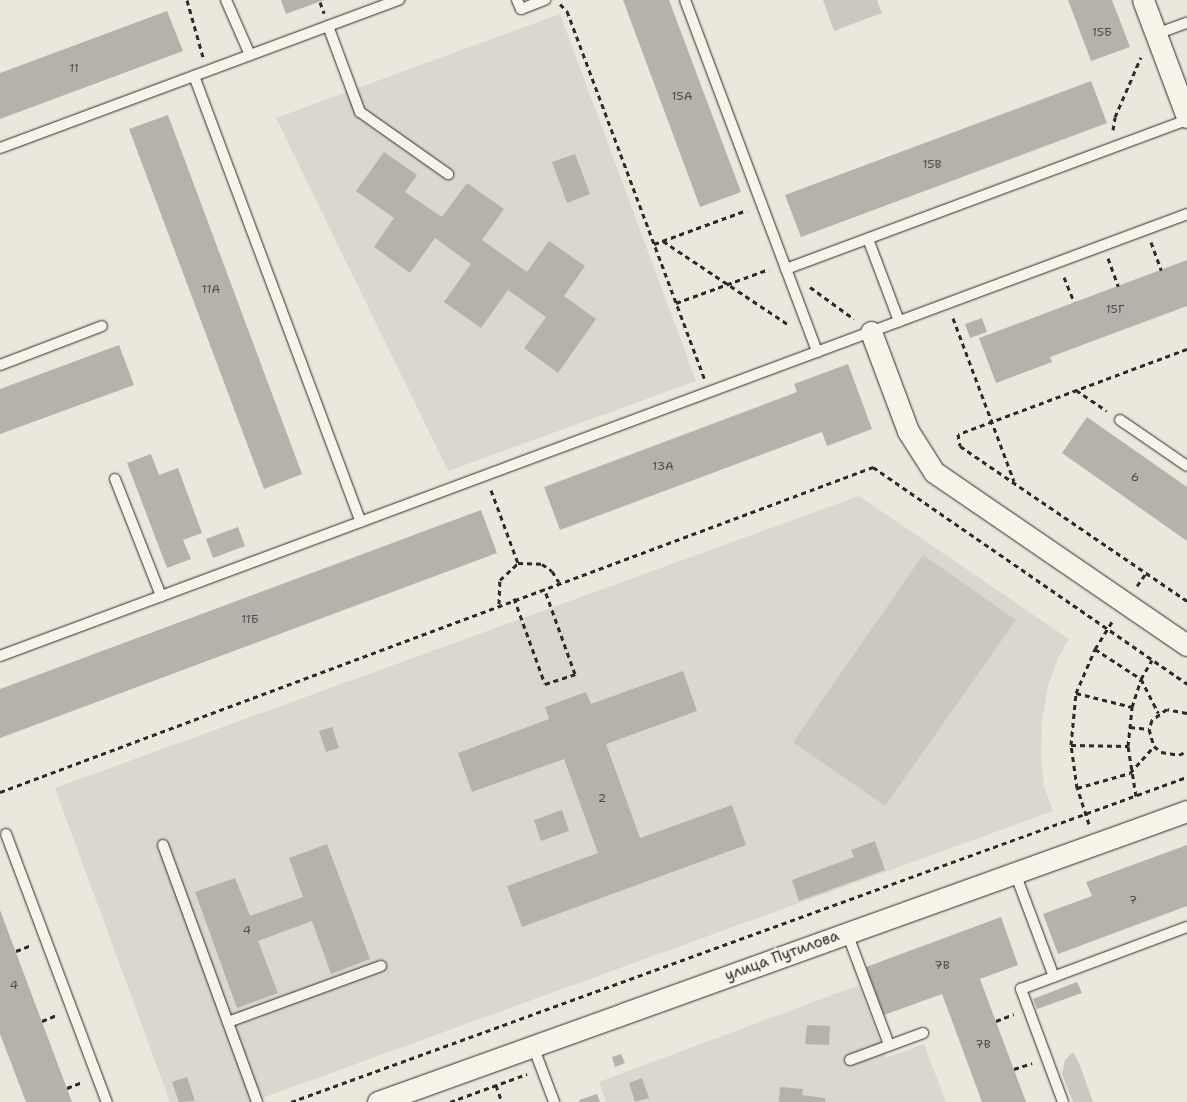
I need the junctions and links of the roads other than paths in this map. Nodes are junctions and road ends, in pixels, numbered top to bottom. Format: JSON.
{"nodes":[{"id":1,"x":226,"y":0,"type":"edge"},
{"id":2,"x":399,"y":0,"type":"edge"},
{"id":3,"x":518,"y":0,"type":"edge"},
{"id":4,"x":545,"y":0,"type":"edge"},
{"id":5,"x":685,"y":0,"type":"edge"},
{"id":6,"x":1143,"y":0,"type":"edge"},
{"id":7,"x":1187,"y":23,"type":"edge"},
{"id":8,"x":328,"y":26,"type":"junction"},
{"id":9,"x":1156,"y":34,"type":"junction"},
{"id":10,"x":250,"y":55,"type":"junction"},
{"id":11,"x":194,"y":76,"type":"junction"},
{"id":12,"x":1187,"y":119,"type":"edge"},
{"id":13,"x":0,"y":148,"type":"edge"},
{"id":14,"x":448,"y":174,"type":"dead end"},
{"id":15,"x":1187,"y":214,"type":"edge"},
{"id":16,"x":868,"y":239,"type":"junction"},
{"id":17,"x":784,"y":266,"type":"junction"},
{"id":18,"x":900,"y":322,"type":"junction"},
{"id":19,"x":102,"y":326,"type":"dead end"},
{"id":20,"x":871,"y":332,"type":"junction"},
{"id":21,"x":817,"y":352,"type":"junction"},
{"id":22,"x":0,"y":365,"type":"edge"},
{"id":23,"x":1120,"y":420,"type":"road end"},
{"id":24,"x":1187,"y":466,"type":"edge"},
{"id":25,"x":115,"y":479,"type":"dead end"},
{"id":26,"x":361,"y":522,"type":"junction"},
{"id":27,"x":161,"y":596,"type":"junction"},
{"id":28,"x":1187,"y":645,"type":"edge"},
{"id":29,"x":0,"y":656,"type":"edge"},
{"id":30,"x":1187,"y":811,"type":"edge"},
{"id":31,"x":6,"y":834,"type":"dead end"},
{"id":32,"x":163,"y":845,"type":"dead end"},
{"id":33,"x":1014,"y":873,"type":"junction"},
{"id":34,"x":1187,"y":927,"type":"edge"},
{"id":35,"x":847,"y":933,"type":"junction"},
{"id":36,"x":381,"y":966,"type":"dead end"},
{"id":37,"x":1054,"y":977,"type":"junction"},
{"id":38,"x":228,"y":1022,"type":"junction"},
{"id":39,"x":922,"y":1033,"type":"dead end"},
{"id":40,"x":889,"y":1045,"type":"junction"},
{"id":41,"x":533,"y":1046,"type":"junction"},
{"id":42,"x":850,"y":1060,"type":"dead end"},
{"id":43,"x":107,"y":1102,"type":"edge"},
{"id":44,"x":257,"y":1102,"type":"edge"},
{"id":45,"x":378,"y":1102,"type":"edge"},
{"id":46,"x":554,"y":1102,"type":"edge"},
{"id":47,"x":1063,"y":1102,"type":"edge"}],
"edges":[{"from":1,"to":10,"type":"lane"},
{"from":2,"to":8,"type":"lane"},
{"from":3,"to":4,"type":"lane"},
{"from":5,"to":17,"type":"lane"},
{"from":6,"to":9,"type":"street"},
{"from":7,"to":9,"type":"lane"},
{"from":8,"to":10,"type":"lane"},
{"from":8,"to":14,"type":"lane"},
{"from":9,"to":12,"type":"street"},
{"from":10,"to":11,"type":"lane"},
{"from":11,"to":13,"type":"lane"},
{"from":11,"to":26,"type":"lane"},
{"from":12,"to":16,"type":"lane"},
{"from":15,"to":18,"type":"lane"},
{"from":16,"to":17,"type":"lane"},
{"from":16,"to":18,"type":"lane"},
{"from":17,"to":21,"type":"lane"},
{"from":18,"to":20,"type":"lane"},
{"from":19,"to":22,"type":"lane"},
{"from":20,"to":21,"type":"lane"},
{"from":20,"to":28,"type":"street"},
{"from":21,"to":26,"type":"lane"},
{"from":23,"to":24,"type":"lane"},
{"from":25,"to":27,"type":"lane"},
{"from":26,"to":27,"type":"lane"},
{"from":27,"to":29,"type":"lane"},
{"from":30,"to":33,"type":"street","name":"улица Путилова"},
{"from":31,"to":43,"type":"lane"},
{"from":32,"to":38,"type":"lane"},
{"from":33,"to":35,"type":"street","name":"улица Путилова"},
{"from":33,"to":37,"type":"lane"},
{"from":34,"to":37,"type":"lane"},
{"from":35,"to":40,"type":"lane"},
{"from":35,"to":41,"type":"street","name":"улица Путилова"},
{"from":36,"to":38,"type":"lane"},
{"from":37,"to":47,"type":"lane"},
{"from":38,"to":44,"type":"lane"},
{"from":39,"to":40,"type":"lane"},
{"from":40,"to":42,"type":"lane"},
{"from":41,"to":45,"type":"street","name":"улица Путилова"},
{"from":41,"to":46,"type":"lane"}]}
